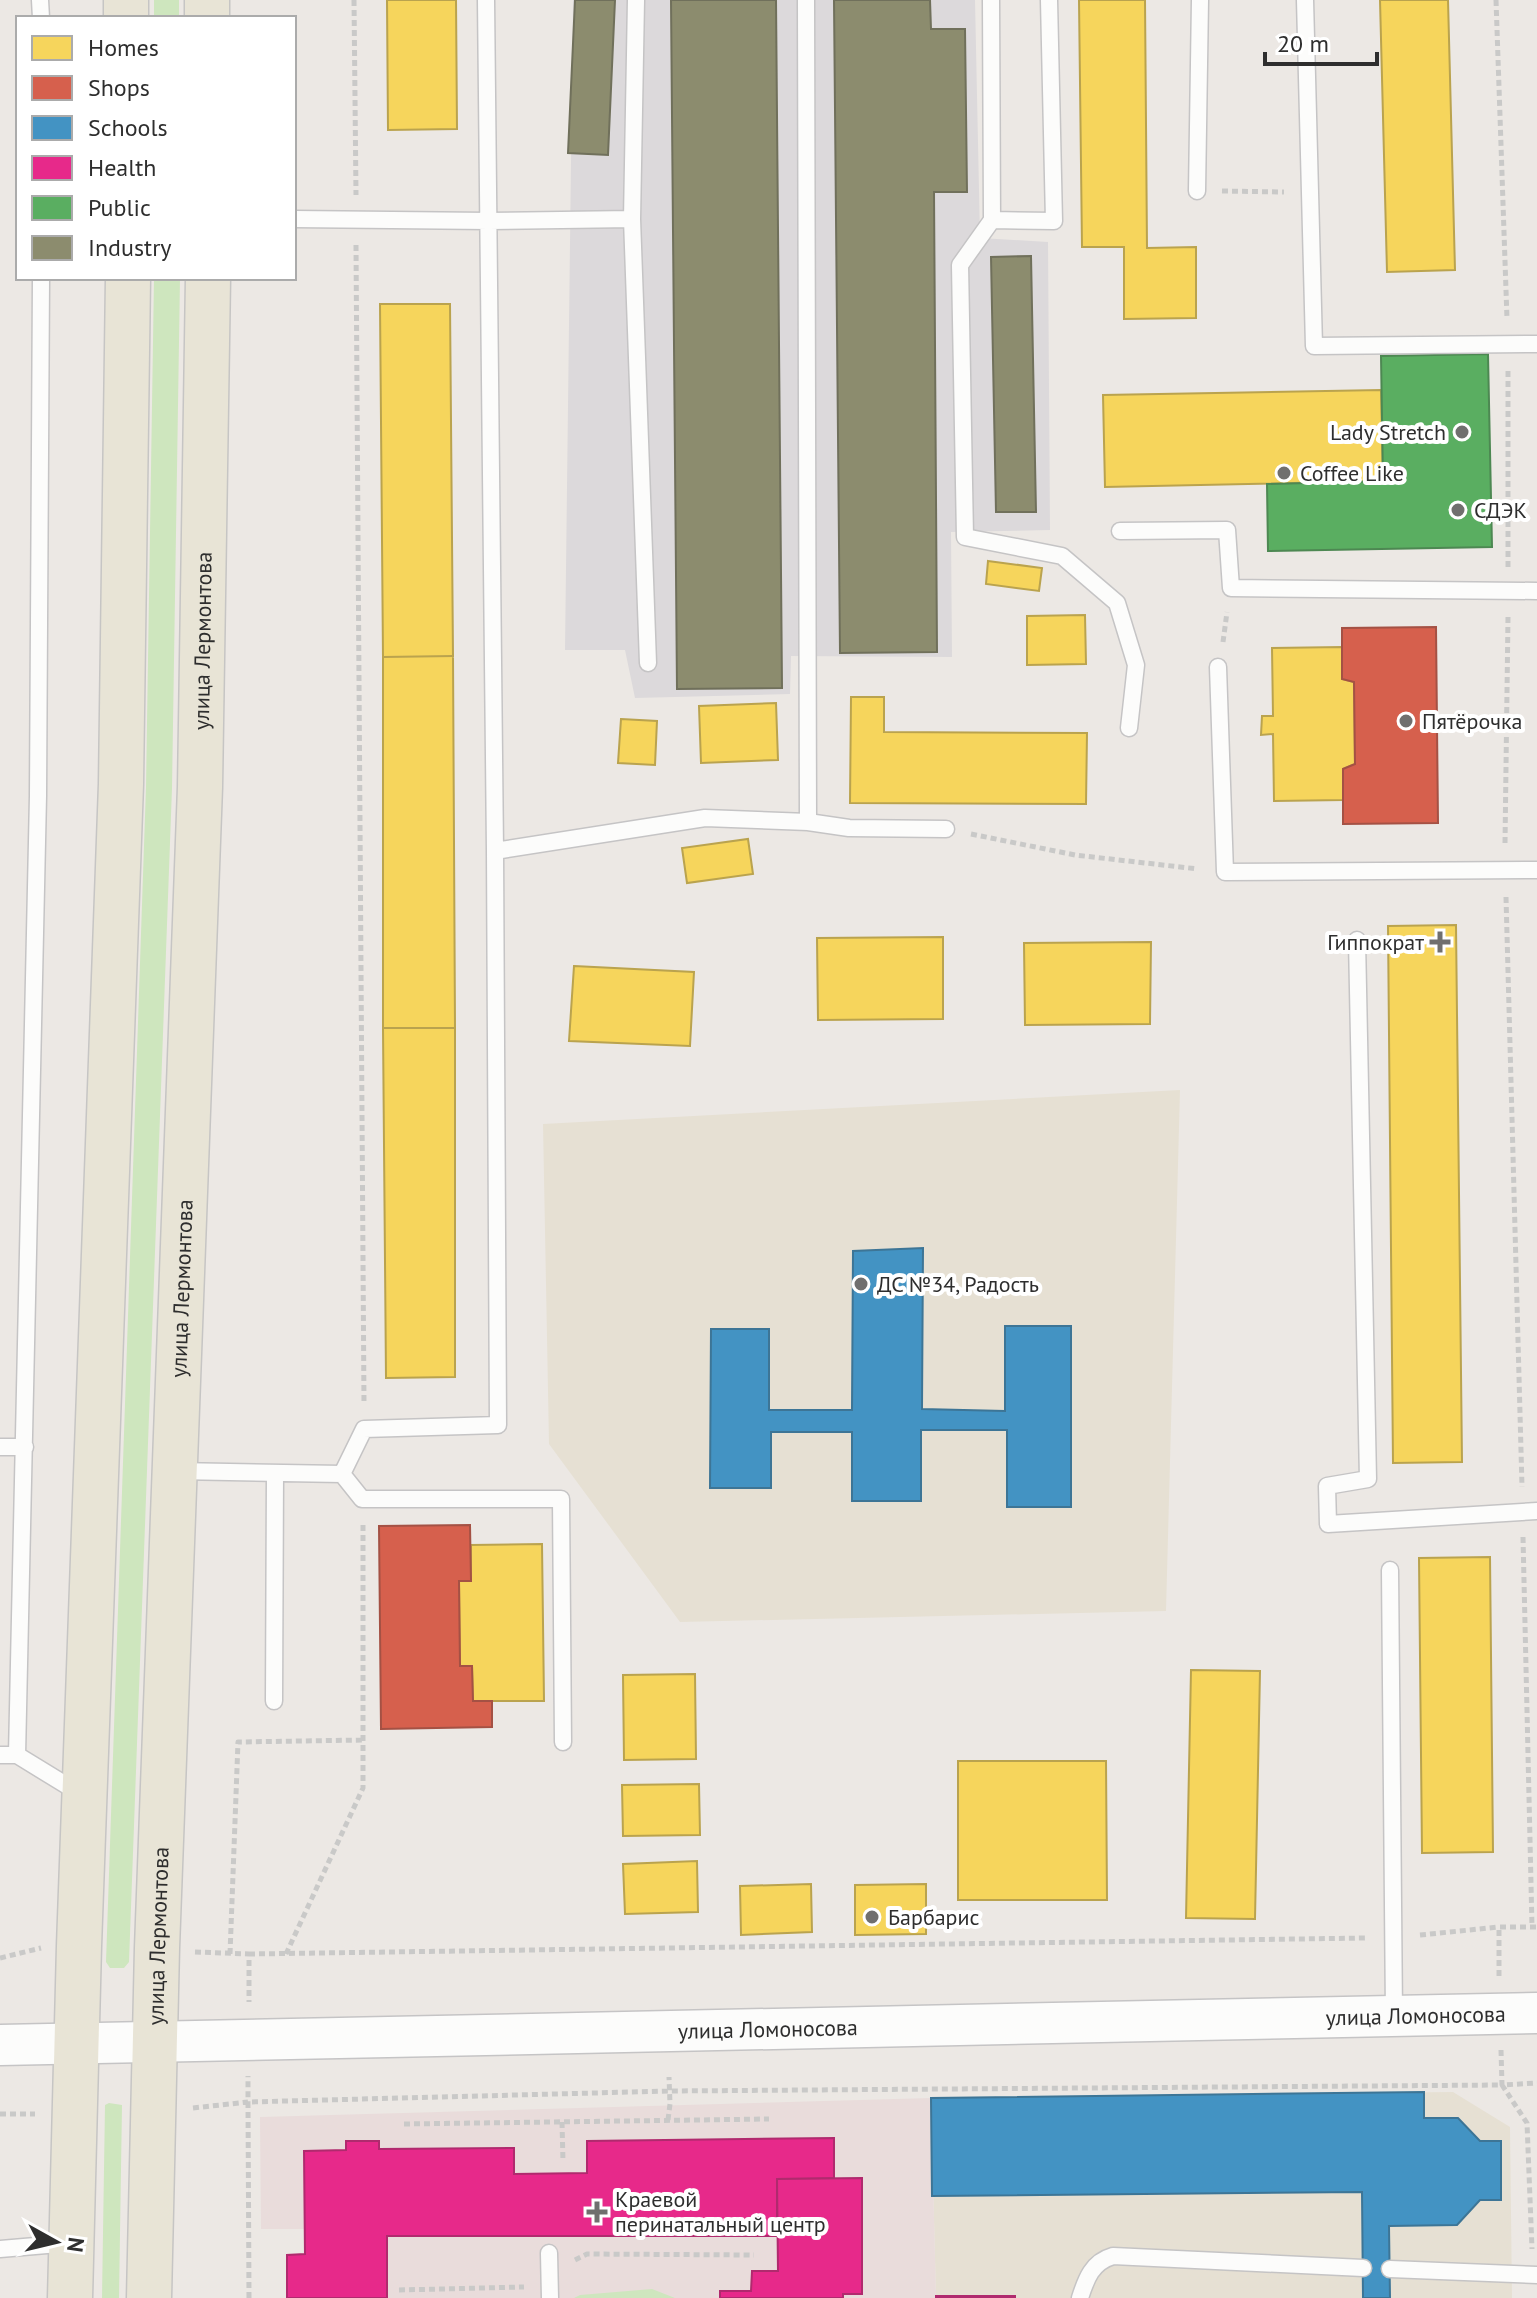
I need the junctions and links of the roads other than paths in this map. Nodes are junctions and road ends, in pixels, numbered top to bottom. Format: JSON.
{"nodes":[{"id":1,"x":486,"y":0,"type":"edge"},
{"id":2,"x":636,"y":0,"type":"edge"},
{"id":3,"x":806,"y":0,"type":"edge"},
{"id":4,"x":991,"y":0,"type":"edge"},
{"id":5,"x":1049,"y":0,"type":"edge"},
{"id":6,"x":1200,"y":0,"type":"edge"},
{"id":7,"x":1305,"y":0,"type":"edge"},
{"id":8,"x":1197,"y":191,"type":"dead end"},
{"id":9,"x":296,"y":219,"type":"edge"},
{"id":10,"x":632,"y":219,"type":"junction"},
{"id":11,"x":992,"y":220,"type":"junction"},
{"id":12,"x":489,"y":221,"type":"junction"},
{"id":13,"x":41,"y":280,"type":"edge"},
{"id":14,"x":128,"y":280,"type":"edge"},
{"id":15,"x":208,"y":280,"type":"edge"},
{"id":16,"x":1537,"y":344,"type":"edge"},
{"id":17,"x":1120,"y":531,"type":"dead end"},
{"id":18,"x":1537,"y":591,"type":"edge"},
{"id":19,"x":648,"y":663,"type":"dead end"},
{"id":20,"x":1218,"y":667,"type":"road end"},
{"id":21,"x":1129,"y":728,"type":"dead end"},
{"id":22,"x":808,"y":822,"type":"junction"},
{"id":23,"x":946,"y":829,"type":"road end"},
{"id":24,"x":495,"y":851,"type":"junction"},
{"id":25,"x":1537,"y":870,"type":"edge"},
{"id":26,"x":1357,"y":940,"type":"dead end"},
{"id":27,"x":0,"y":1447,"type":"edge"},
{"id":28,"x":25,"y":1447,"type":"junction"},
{"id":29,"x":175,"y":1471,"type":"junction"},
{"id":30,"x":275,"y":1473,"type":"junction"},
{"id":31,"x":342,"y":1474,"type":"junction"},
{"id":32,"x":1530,"y":1512,"type":"edge"},
{"id":33,"x":1390,"y":1570,"type":"dead end"},
{"id":34,"x":274,"y":1701,"type":"dead end"},
{"id":35,"x":563,"y":1742,"type":"dead end"},
{"id":36,"x":8,"y":1755,"type":"edge"},
{"id":37,"x":85,"y":1797,"type":"junction"},
{"id":38,"x":1537,"y":2013,"type":"edge"},
{"id":39,"x":1394,"y":2015,"type":"junction"},
{"id":40,"x":155,"y":2040,"type":"junction"},
{"id":41,"x":76,"y":2042,"type":"junction"},
{"id":42,"x":0,"y":2045,"type":"edge"},
{"id":43,"x":70,"y":2243,"type":"junction"},
{"id":44,"x":0,"y":2249,"type":"edge"},
{"id":45,"x":549,"y":2253,"type":"dead end"},
{"id":46,"x":1363,"y":2268,"type":"dead end"},
{"id":47,"x":1390,"y":2269,"type":"dead end"},
{"id":48,"x":1535,"y":2274,"type":"edge"},
{"id":49,"x":70,"y":2298,"type":"edge"},
{"id":50,"x":149,"y":2298,"type":"edge"},
{"id":51,"x":550,"y":2298,"type":"edge"},
{"id":52,"x":1080,"y":2298,"type":"edge"}],
"edges":[{"from":1,"to":12,"type":"lane"},
{"from":2,"to":10,"type":"lane"},
{"from":3,"to":22,"type":"lane"},
{"from":4,"to":11,"type":"lane"},
{"from":5,"to":11,"type":"lane"},
{"from":6,"to":8,"type":"lane"},
{"from":7,"to":16,"type":"lane"},
{"from":9,"to":12,"type":"lane"},
{"from":10,"to":12,"type":"lane"},
{"from":10,"to":19,"type":"lane"},
{"from":11,"to":21,"type":"lane"},
{"from":12,"to":24,"type":"lane"},
{"from":13,"to":28,"type":"lane"},
{"from":14,"to":37,"type":"main road"},
{"from":15,"to":29,"type":"main road","name":"улица Лермонтова"},
{"from":17,"to":18,"type":"lane"},
{"from":20,"to":25,"type":"lane"},
{"from":22,"to":23,"type":"lane"},
{"from":22,"to":24,"type":"lane"},
{"from":24,"to":31,"type":"lane"},
{"from":26,"to":32,"type":"lane"},
{"from":27,"to":28,"type":"lane"},
{"from":28,"to":36,"type":"lane"},
{"from":29,"to":30,"type":"lane"},
{"from":29,"to":40,"type":"main road","name":"улица Лермонтова"},
{"from":30,"to":31,"type":"lane"},
{"from":30,"to":34,"type":"lane"},
{"from":31,"to":35,"type":"lane"},
{"from":33,"to":39,"type":"lane"},
{"from":36,"to":37,"type":"lane"},
{"from":37,"to":41,"type":"main road"},
{"from":38,"to":39,"type":"street","name":"улица Ломоносова"},
{"from":39,"to":40,"type":"street","name":"улица Ломоносова"},
{"from":40,"to":41,"type":"street","name":"улица Ломоносова"},
{"from":40,"to":50,"type":"main road","name":"улица Лермонтова"},
{"from":41,"to":42,"type":"street","name":"улица Ломоносова"},
{"from":41,"to":43,"type":"main road"},
{"from":43,"to":44,"type":"lane"},
{"from":43,"to":49,"type":"main road"},
{"from":45,"to":51,"type":"lane"},
{"from":46,"to":52,"type":"lane"},
{"from":47,"to":48,"type":"lane"}]}
